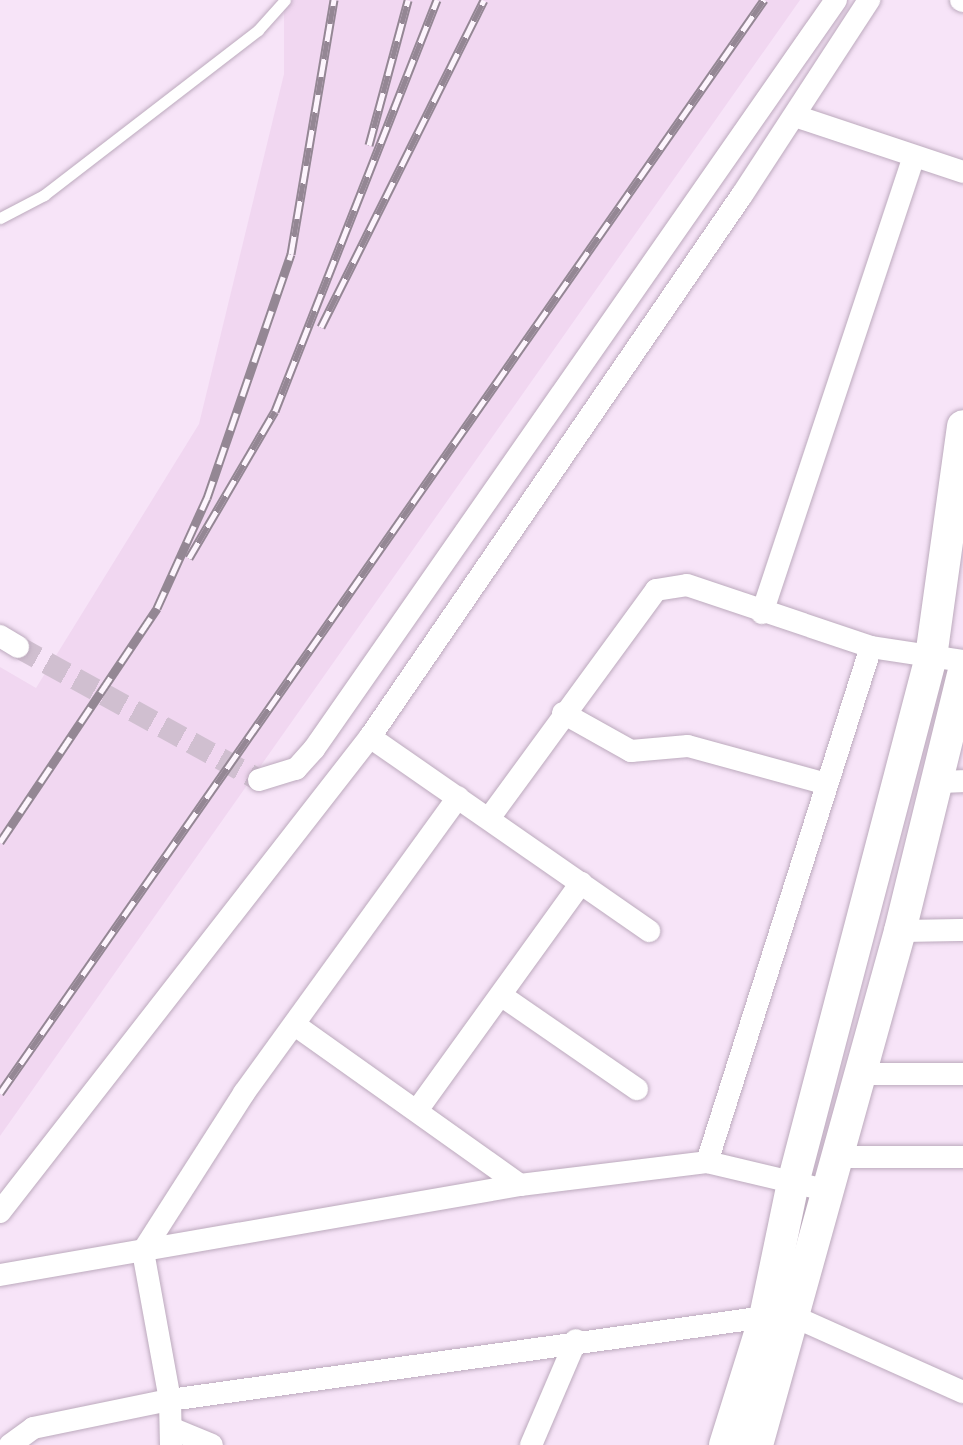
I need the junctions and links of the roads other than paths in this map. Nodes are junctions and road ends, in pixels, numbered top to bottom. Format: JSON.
{"nodes":[{"id":1,"x":285,"y":0,"type":"edge"},
{"id":2,"x":836,"y":0,"type":"edge"},
{"id":3,"x":869,"y":0,"type":"edge"},
{"id":4,"x":795,"y":116,"type":"junction"},
{"id":5,"x":913,"y":158,"type":"junction"},
{"id":6,"x":963,"y":172,"type":"edge"},
{"id":7,"x":0,"y":218,"type":"edge"},
{"id":8,"x":963,"y":426,"type":"edge"},
{"id":9,"x":762,"y":613,"type":"junction"},
{"id":10,"x":871,"y":647,"type":"junction"},
{"id":11,"x":931,"y":657,"type":"junction"},
{"id":12,"x":963,"y":661,"type":"edge"},
{"id":13,"x":963,"y":675,"type":"edge"},
{"id":14,"x":563,"y":713,"type":"junction"},
{"id":15,"x":370,"y":737,"type":"junction"},
{"id":16,"x":259,"y":780,"type":"dead end"},
{"id":17,"x":950,"y":781,"type":"edge"},
{"id":18,"x":827,"y":784,"type":"junction"},
{"id":19,"x":458,"y":797,"type":"junction"},
{"id":20,"x":490,"y":817,"type":"junction"},
{"id":21,"x":581,"y":883,"type":"junction"},
{"id":22,"x":963,"y":930,"type":"edge"},
{"id":23,"x":649,"y":931,"type":"dead end"},
{"id":24,"x":900,"y":931,"type":"junction"},
{"id":25,"x":502,"y":996,"type":"junction"},
{"id":26,"x":295,"y":1025,"type":"junction"},
{"id":27,"x":861,"y":1074,"type":"junction"},
{"id":28,"x":963,"y":1074,"type":"edge"},
{"id":29,"x":637,"y":1089,"type":"dead end"},
{"id":30,"x":418,"y":1109,"type":"junction"},
{"id":31,"x":836,"y":1157,"type":"junction"},
{"id":32,"x":963,"y":1157,"type":"edge"},
{"id":33,"x":707,"y":1162,"type":"junction"},
{"id":34,"x":793,"y":1183,"type":"junction"},
{"id":35,"x":520,"y":1185,"type":"junction"},
{"id":36,"x":825,"y":1190,"type":"junction"},
{"id":37,"x":0,"y":1212,"type":"edge"},
{"id":38,"x":143,"y":1251,"type":"junction"},
{"id":39,"x":0,"y":1275,"type":"edge"},
{"id":40,"x":780,"y":1317,"type":"junction"},
{"id":41,"x":576,"y":1340,"type":"junction"},
{"id":42,"x":963,"y":1392,"type":"edge"},
{"id":43,"x":170,"y":1400,"type":"junction"},
{"id":44,"x":172,"y":1437,"type":"edge"},
{"id":45,"x":10,"y":1445,"type":"edge"},
{"id":46,"x":212,"y":1445,"type":"edge"},
{"id":47,"x":531,"y":1445,"type":"edge"},
{"id":48,"x":725,"y":1445,"type":"edge"},
{"id":49,"x":757,"y":1445,"type":"edge"}],
"edges":[{"from":1,"to":7,"type":"lane"},
{"from":2,"to":16,"type":"street"},
{"from":3,"to":4,"type":"street"},
{"from":4,"to":5,"type":"street"},
{"from":4,"to":15,"type":"street"},
{"from":5,"to":6,"type":"street"},
{"from":5,"to":9,"type":"street"},
{"from":8,"to":11,"type":"street"},
{"from":9,"to":10,"type":"street"},
{"from":9,"to":14,"type":"street"},
{"from":10,"to":11,"type":"street"},
{"from":10,"to":18,"type":"street"},
{"from":11,"to":12,"type":"street"},
{"from":11,"to":34,"type":"street"},
{"from":13,"to":17,"type":"street"},
{"from":14,"to":18,"type":"street"},
{"from":14,"to":20,"type":"street"},
{"from":15,"to":19,"type":"street"},
{"from":15,"to":37,"type":"street"},
{"from":17,"to":24,"type":"street"},
{"from":18,"to":33,"type":"street"},
{"from":19,"to":20,"type":"street"},
{"from":19,"to":26,"type":"street"},
{"from":20,"to":21,"type":"street"},
{"from":21,"to":23,"type":"street"},
{"from":21,"to":25,"type":"street"},
{"from":22,"to":24,"type":"street"},
{"from":24,"to":27,"type":"street"},
{"from":25,"to":29,"type":"street"},
{"from":25,"to":30,"type":"street"},
{"from":26,"to":30,"type":"street"},
{"from":26,"to":38,"type":"street"},
{"from":27,"to":28,"type":"street"},
{"from":27,"to":31,"type":"street"},
{"from":30,"to":35,"type":"street"},
{"from":31,"to":32,"type":"street"},
{"from":31,"to":36,"type":"street"},
{"from":33,"to":34,"type":"street"},
{"from":33,"to":35,"type":"street"},
{"from":34,"to":36,"type":"street"},
{"from":34,"to":40,"type":"street"},
{"from":35,"to":38,"type":"street"},
{"from":36,"to":40,"type":"street"},
{"from":38,"to":39,"type":"street"},
{"from":38,"to":43,"type":"street"},
{"from":40,"to":41,"type":"street"},
{"from":40,"to":42,"type":"street"},
{"from":40,"to":48,"type":"street"},
{"from":40,"to":49,"type":"street"},
{"from":41,"to":43,"type":"street"},
{"from":41,"to":47,"type":"street"},
{"from":43,"to":44,"type":"street"},
{"from":43,"to":45,"type":"street"},
{"from":44,"to":46,"type":"street"}]}
